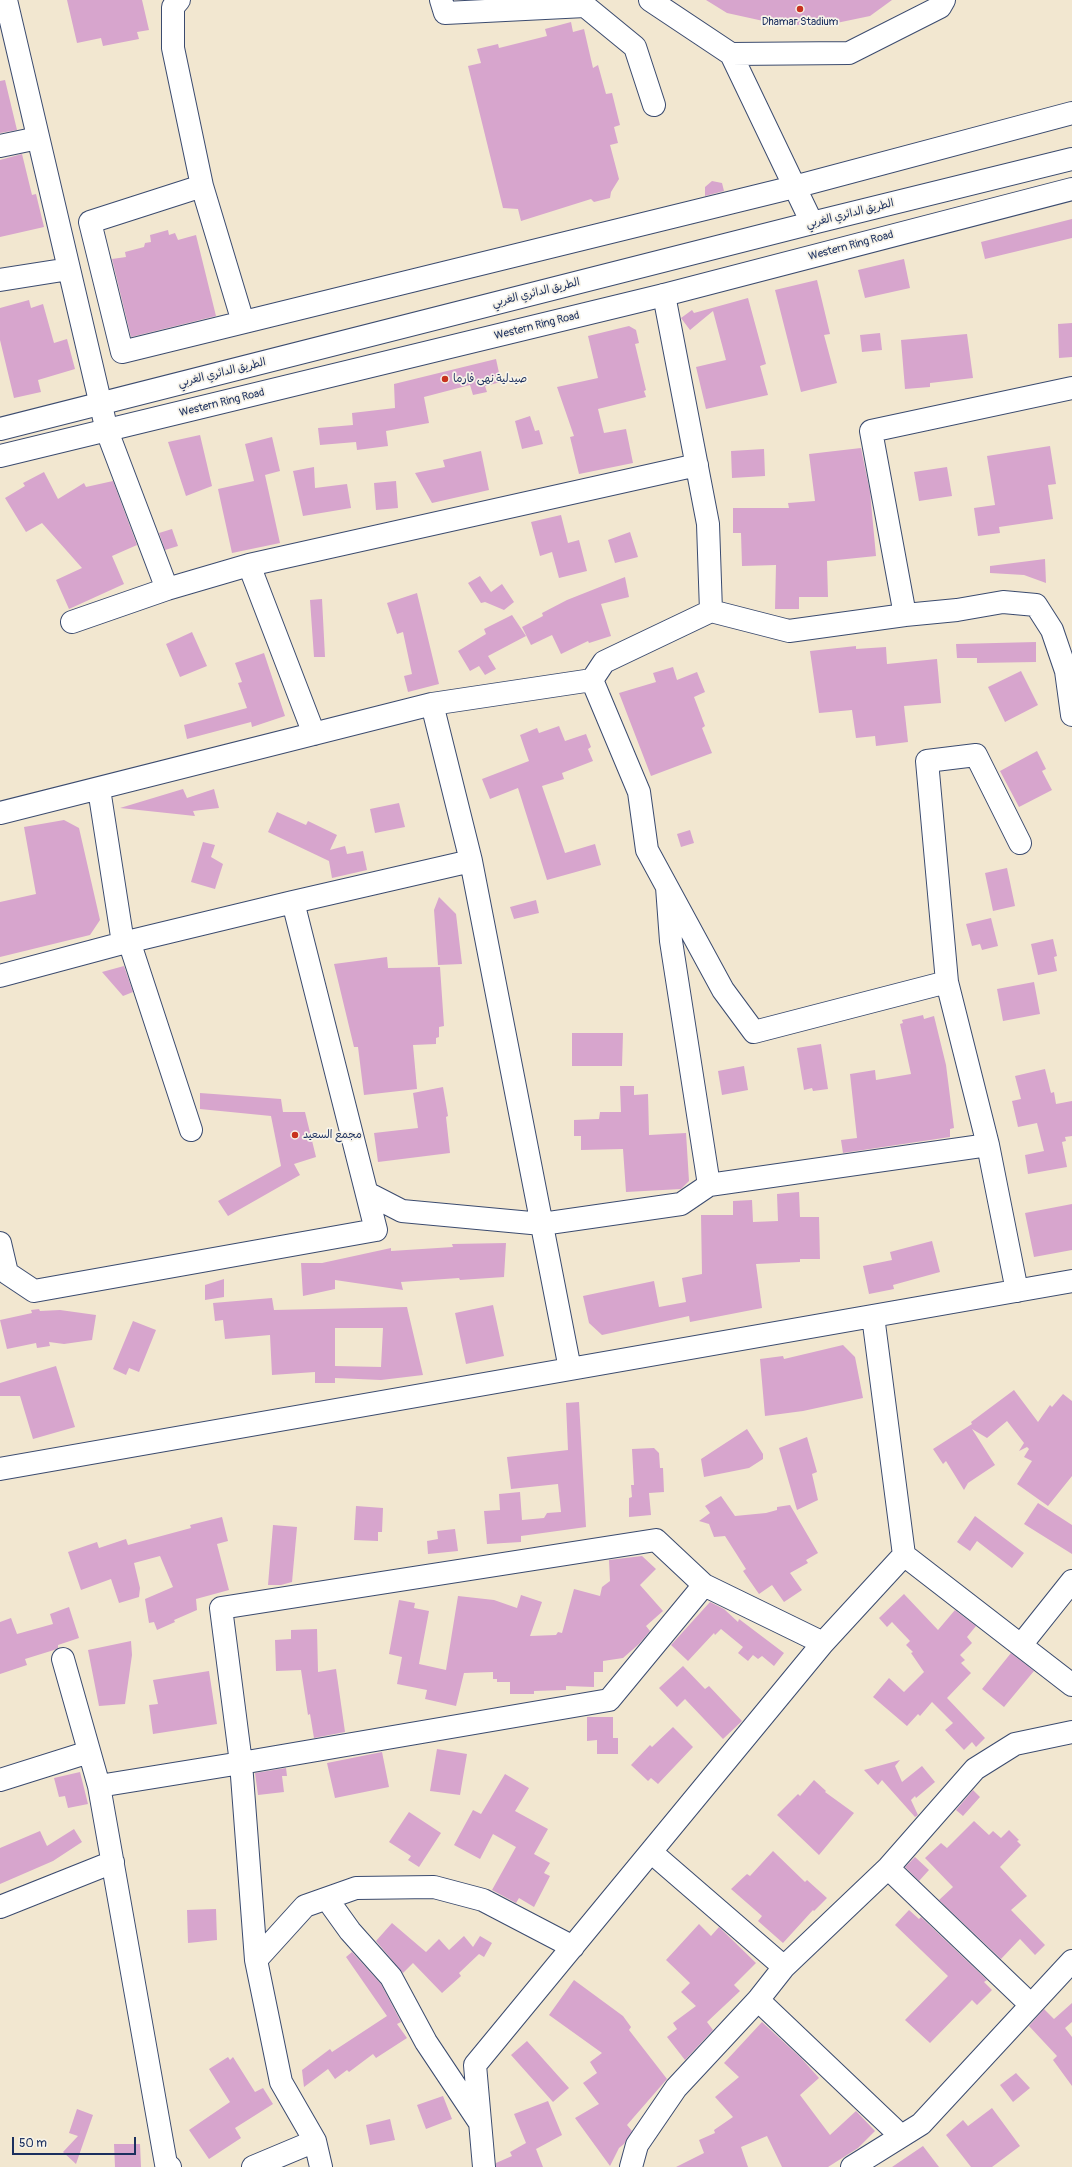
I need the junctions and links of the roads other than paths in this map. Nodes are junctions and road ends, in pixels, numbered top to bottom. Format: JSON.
{"nodes":[{"id":1,"x":6,"y":0,"type":"edge"},
{"id":2,"x":179,"y":0,"type":"edge"},
{"id":3,"x":441,"y":0,"type":"edge"},
{"id":4,"x":650,"y":0,"type":"edge"},
{"id":5,"x":944,"y":0,"type":"edge"},
{"id":6,"x":731,"y":54,"type":"junction"},
{"id":7,"x":654,"y":105,"type":"dead end"},
{"id":8,"x":1072,"y":114,"type":"edge"},
{"id":9,"x":38,"y":138,"type":"junction"},
{"id":10,"x":0,"y":146,"type":"edge"},
{"id":11,"x":1072,"y":159,"type":"edge"},
{"id":12,"x":202,"y":186,"type":"junction"},
{"id":13,"x":794,"y":187,"type":"junction"},
{"id":14,"x":1072,"y":189,"type":"edge"},
{"id":15,"x":812,"y":223,"type":"junction"},
{"id":16,"x":69,"y":269,"type":"junction"},
{"id":17,"x":0,"y":280,"type":"edge"},
{"id":18,"x":664,"y":295,"type":"junction"},
{"id":19,"x":243,"y":322,"type":"junction"},
{"id":20,"x":1072,"y":388,"type":"edge"},
{"id":21,"x":100,"y":404,"type":"junction"},
{"id":22,"x":0,"y":429,"type":"edge"},
{"id":23,"x":108,"y":432,"type":"junction"},
{"id":24,"x":0,"y":456,"type":"edge"},
{"id":25,"x":697,"y":465,"type":"junction"},
{"id":26,"x":249,"y":565,"type":"junction"},
{"id":27,"x":167,"y":589,"type":"junction"},
{"id":28,"x":711,"y":612,"type":"junction"},
{"id":29,"x":905,"y":615,"type":"junction"},
{"id":30,"x":72,"y":622,"type":"dead end"},
{"id":31,"x":592,"y":680,"type":"junction"},
{"id":32,"x":432,"y":704,"type":"junction"},
{"id":33,"x":1072,"y":715,"type":"edge"},
{"id":34,"x":314,"y":734,"type":"junction"},
{"id":35,"x":99,"y":789,"type":"junction"},
{"id":36,"x":0,"y":813,"type":"edge"},
{"id":37,"x":1020,"y":843,"type":"dead end"},
{"id":38,"x":471,"y":862,"type":"junction"},
{"id":39,"x":667,"y":887,"type":"junction"},
{"id":40,"x":293,"y":902,"type":"junction"},
{"id":41,"x":126,"y":942,"type":"junction"},
{"id":42,"x":0,"y":976,"type":"edge"},
{"id":43,"x":947,"y":982,"type":"junction"},
{"id":44,"x":190,"y":1130,"type":"dead end"},
{"id":45,"x":988,"y":1145,"type":"junction"},
{"id":46,"x":709,"y":1185,"type":"junction"},
{"id":47,"x":367,"y":1193,"type":"junction"},
{"id":48,"x":542,"y":1224,"type":"junction"},
{"id":49,"x":0,"y":1243,"type":"edge"},
{"id":50,"x":1072,"y":1281,"type":"edge"},
{"id":51,"x":1017,"y":1291,"type":"junction"},
{"id":52,"x":873,"y":1316,"type":"junction"},
{"id":53,"x":570,"y":1369,"type":"junction"},
{"id":54,"x":0,"y":1469,"type":"edge"},
{"id":55,"x":904,"y":1555,"type":"junction"},
{"id":56,"x":1072,"y":1580,"type":"edge"},
{"id":57,"x":704,"y":1585,"type":"junction"},
{"id":58,"x":824,"y":1643,"type":"junction"},
{"id":59,"x":1021,"y":1645,"type":"junction"},
{"id":60,"x":63,"y":1659,"type":"dead end"},
{"id":61,"x":1072,"y":1685,"type":"edge"},
{"id":62,"x":1072,"y":1732,"type":"edge"},
{"id":63,"x":89,"y":1752,"type":"junction"},
{"id":64,"x":241,"y":1763,"type":"junction"},
{"id":65,"x":0,"y":1780,"type":"edge"},
{"id":66,"x":99,"y":1786,"type":"junction"},
{"id":67,"x":651,"y":1852,"type":"junction"},
{"id":68,"x":113,"y":1862,"type":"junction"},
{"id":69,"x":888,"y":1868,"type":"junction"},
{"id":70,"x":326,"y":1898,"type":"junction"},
{"id":71,"x":0,"y":1907,"type":"edge"},
{"id":72,"x":573,"y":1947,"type":"junction"},
{"id":73,"x":256,"y":1960,"type":"junction"},
{"id":74,"x":1072,"y":1961,"type":"edge"},
{"id":75,"x":784,"y":1967,"type":"junction"},
{"id":76,"x":758,"y":2000,"type":"junction"},
{"id":77,"x":1031,"y":2005,"type":"junction"},
{"id":78,"x":482,"y":2126,"type":"junction"},
{"id":79,"x":901,"y":2136,"type":"junction"},
{"id":80,"x":315,"y":2140,"type":"junction"},
{"id":81,"x":170,"y":2167,"type":"edge"},
{"id":82,"x":253,"y":2167,"type":"edge"},
{"id":83,"x":321,"y":2167,"type":"edge"},
{"id":84,"x":484,"y":2167,"type":"edge"},
{"id":85,"x":632,"y":2167,"type":"edge"},
{"id":86,"x":852,"y":2167,"type":"edge"}],
"edges":[{"from":1,"to":9,"type":"street"},
{"from":2,"to":12,"type":"street"},
{"from":3,"to":7,"type":"street"},
{"from":4,"to":6,"type":"street"},
{"from":5,"to":6,"type":"street"},
{"from":6,"to":13,"type":"street"},
{"from":8,"to":13,"type":"street"},
{"from":9,"to":10,"type":"street"},
{"from":9,"to":16,"type":"street"},
{"from":11,"to":15,"type":"street","name":"الطريق الدائري الغربي"},
{"from":12,"to":19,"type":"street"},
{"from":12,"to":19,"type":"street"},
{"from":13,"to":15,"type":"street"},
{"from":13,"to":19,"type":"street"},
{"from":14,"to":18,"type":"street","name":"Western Ring Road"},
{"from":15,"to":21,"type":"street","name":"الطريق الدائري الغربي"},
{"from":16,"to":17,"type":"street"},
{"from":16,"to":21,"type":"street"},
{"from":18,"to":23,"type":"street","name":"Western Ring Road"},
{"from":18,"to":25,"type":"street"},
{"from":20,"to":29,"type":"street"},
{"from":21,"to":22,"type":"street","name":"الطريق الدائري الغربي"},
{"from":21,"to":23,"type":"street"},
{"from":23,"to":24,"type":"street","name":"Western Ring Road"},
{"from":23,"to":27,"type":"street"},
{"from":25,"to":26,"type":"street"},
{"from":25,"to":28,"type":"street"},
{"from":26,"to":27,"type":"street"},
{"from":26,"to":34,"type":"street"},
{"from":27,"to":30,"type":"street"},
{"from":28,"to":29,"type":"street"},
{"from":28,"to":31,"type":"street"},
{"from":29,"to":33,"type":"street"},
{"from":31,"to":32,"type":"street"},
{"from":31,"to":39,"type":"street"},
{"from":32,"to":34,"type":"street"},
{"from":32,"to":38,"type":"street"},
{"from":34,"to":35,"type":"street"},
{"from":35,"to":36,"type":"street"},
{"from":35,"to":41,"type":"street"},
{"from":37,"to":43,"type":"street"},
{"from":38,"to":40,"type":"street"},
{"from":38,"to":48,"type":"street"},
{"from":39,"to":43,"type":"street"},
{"from":39,"to":46,"type":"street"},
{"from":40,"to":41,"type":"street"},
{"from":40,"to":47,"type":"street"},
{"from":41,"to":42,"type":"street"},
{"from":41,"to":44,"type":"street"},
{"from":43,"to":45,"type":"street"},
{"from":45,"to":46,"type":"street"},
{"from":45,"to":51,"type":"street"},
{"from":46,"to":48,"type":"street"},
{"from":47,"to":48,"type":"street"},
{"from":47,"to":49,"type":"street"},
{"from":48,"to":53,"type":"street"},
{"from":50,"to":51,"type":"street"},
{"from":51,"to":52,"type":"street"},
{"from":52,"to":53,"type":"street"},
{"from":52,"to":55,"type":"street"},
{"from":53,"to":54,"type":"street"},
{"from":55,"to":58,"type":"street"},
{"from":55,"to":59,"type":"street"},
{"from":56,"to":59,"type":"street"},
{"from":57,"to":58,"type":"street"},
{"from":57,"to":64,"type":"street"},
{"from":57,"to":64,"type":"street"},
{"from":58,"to":67,"type":"street"},
{"from":59,"to":61,"type":"street"},
{"from":60,"to":63,"type":"street"},
{"from":62,"to":69,"type":"street"},
{"from":63,"to":65,"type":"street"},
{"from":63,"to":66,"type":"street"},
{"from":64,"to":66,"type":"street"},
{"from":64,"to":73,"type":"street"},
{"from":66,"to":68,"type":"street"},
{"from":67,"to":72,"type":"street"},
{"from":67,"to":75,"type":"street"},
{"from":68,"to":71,"type":"street"},
{"from":68,"to":81,"type":"street"},
{"from":69,"to":75,"type":"street"},
{"from":69,"to":77,"type":"street"},
{"from":70,"to":72,"type":"street"},
{"from":70,"to":73,"type":"street"},
{"from":70,"to":78,"type":"street"},
{"from":72,"to":78,"type":"street"},
{"from":73,"to":80,"type":"street"},
{"from":74,"to":77,"type":"street"},
{"from":75,"to":76,"type":"street"},
{"from":76,"to":79,"type":"street"},
{"from":76,"to":85,"type":"street"},
{"from":77,"to":79,"type":"street"},
{"from":78,"to":84,"type":"street"},
{"from":79,"to":86,"type":"street"},
{"from":80,"to":82,"type":"street"},
{"from":80,"to":83,"type":"street"}]}
